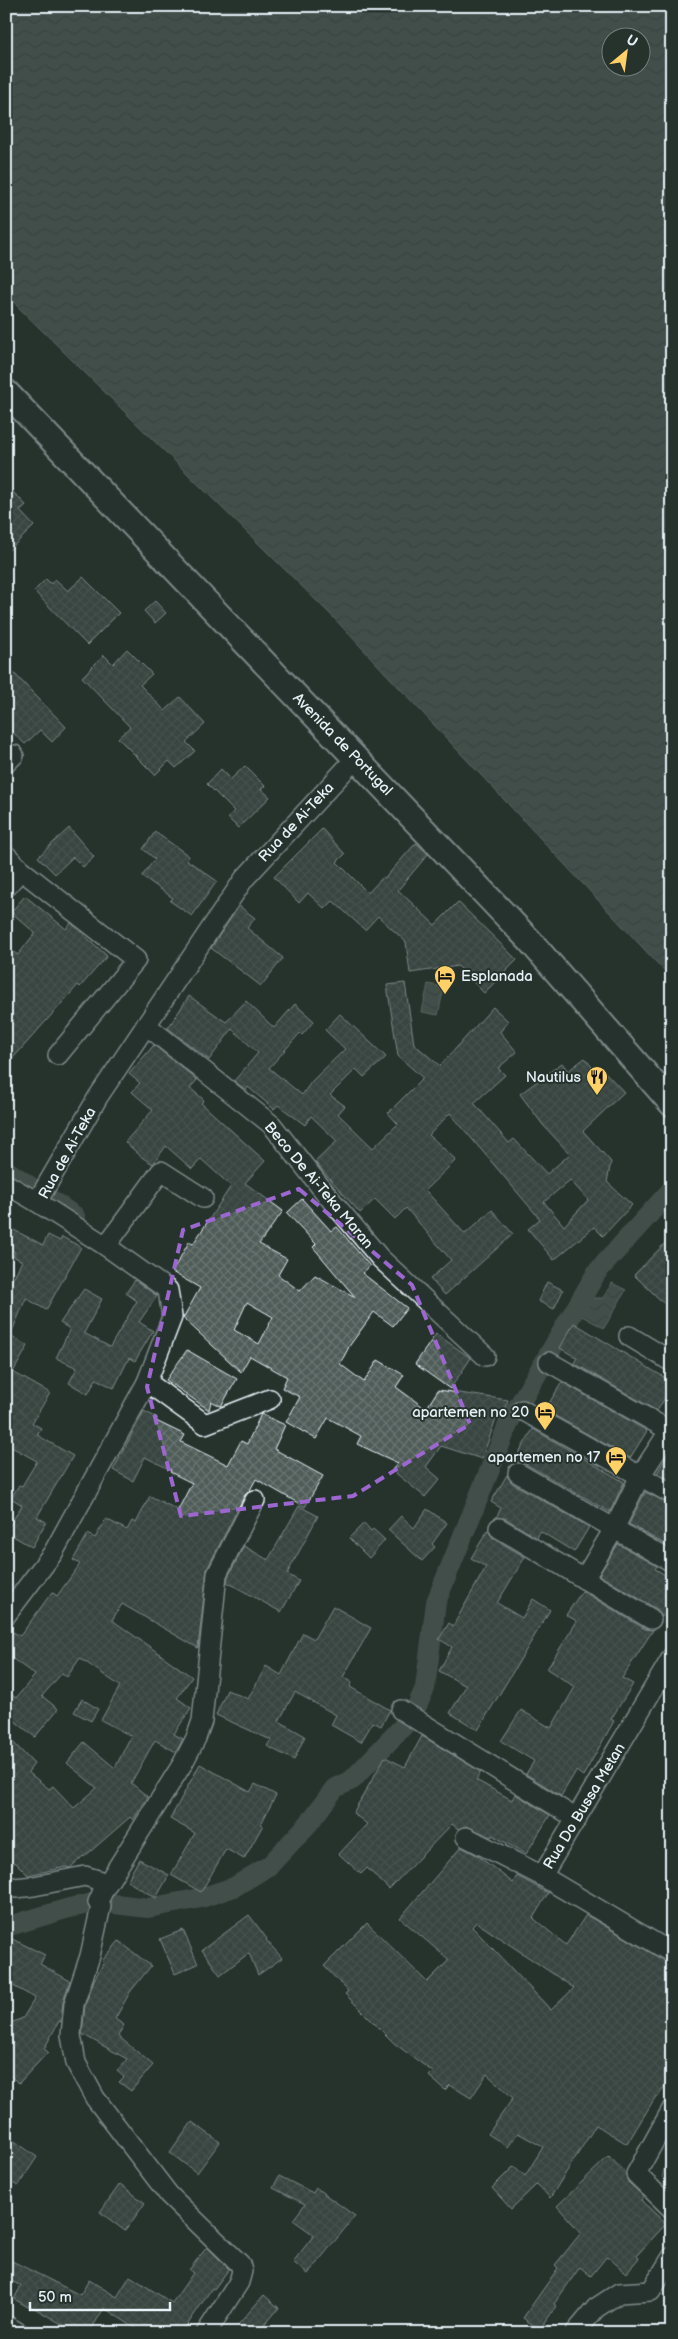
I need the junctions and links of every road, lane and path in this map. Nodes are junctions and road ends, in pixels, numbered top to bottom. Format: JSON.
{"nodes":[{"id":1,"x":6,"y":392,"type":"edge"},
{"id":2,"x":356,"y":758,"type":"junction"},
{"id":3,"x":6,"y":855,"type":"edge"},
{"id":4,"x":21,"y":870,"type":"junction"},
{"id":5,"x":6,"y":887,"type":"edge"},
{"id":6,"x":146,"y":1025,"type":"junction"},
{"id":7,"x":58,"y":1055,"type":"dead end"},
{"id":8,"x":672,"y":1104,"type":"edge"},
{"id":9,"x":6,"y":1184,"type":"edge"},
{"id":10,"x":203,"y":1198,"type":"dead end"},
{"id":11,"x":37,"y":1202,"type":"junction"},
{"id":12,"x":106,"y":1246,"type":"junction"},
{"id":13,"x":629,"y":1336,"type":"dead end"},
{"id":14,"x":485,"y":1356,"type":"dead end"},
{"id":15,"x":550,"y":1362,"type":"dead end"},
{"id":16,"x":672,"y":1362,"type":"edge"},
{"id":17,"x":147,"y":1382,"type":"junction"},
{"id":18,"x":270,"y":1399,"type":"dead end"},
{"id":19,"x":522,"y":1410,"type":"dead end"},
{"id":20,"x":671,"y":1430,"type":"edge"},
{"id":21,"x":518,"y":1473,"type":"dead end"},
{"id":22,"x":640,"y":1476,"type":"junction"},
{"id":23,"x":672,"y":1494,"type":"edge"},
{"id":24,"x":255,"y":1500,"type":"dead end"},
{"id":25,"x":499,"y":1528,"type":"dead end"},
{"id":26,"x":614,"y":1529,"type":"junction"},
{"id":27,"x":672,"y":1562,"type":"edge"},
{"id":28,"x":584,"y":1579,"type":"junction"},
{"id":29,"x":6,"y":1614,"type":"edge"},
{"id":30,"x":651,"y":1618,"type":"dead end"},
{"id":31,"x":672,"y":1657,"type":"edge"},
{"id":32,"x":401,"y":1710,"type":"dead end"},
{"id":33,"x":577,"y":1819,"type":"junction"},
{"id":34,"x":466,"y":1838,"type":"dead end"},
{"id":35,"x":542,"y":1876,"type":"junction"},
{"id":36,"x":6,"y":1884,"type":"edge"},
{"id":37,"x":101,"y":1905,"type":"junction"},
{"id":38,"x":672,"y":1953,"type":"edge"},
{"id":39,"x":672,"y":2109,"type":"edge"},
{"id":40,"x":672,"y":2208,"type":"edge"},
{"id":41,"x":672,"y":2257,"type":"edge"},
{"id":42,"x":6,"y":2325,"type":"edge"},
{"id":43,"x":19,"y":2333,"type":"edge"},
{"id":44,"x":206,"y":2333,"type":"edge"},
{"id":45,"x":575,"y":2333,"type":"edge"}],
"edges":[{"from":1,"to":2,"type":"main road","name":"Avenida de Portugal"},
{"from":2,"to":6,"type":"street","name":"Rua de Ai-Teka"},
{"from":2,"to":8,"type":"main road","name":"Avenida de Portugal"},
{"from":3,"to":4,"type":"street"},
{"from":4,"to":5,"type":"street"},
{"from":4,"to":7,"type":"street"},
{"from":6,"to":11,"type":"street","name":"Rua de Ai-Teka"},
{"from":6,"to":14,"type":"street","name":"Beco De Ai-Teka Maran"},
{"from":9,"to":11,"type":"street"},
{"from":10,"to":12,"type":"street"},
{"from":11,"to":12,"type":"street","name":"Rua de Ai-Teka"},
{"from":12,"to":17,"type":"street","name":"Rua de Ai-Teka"},
{"from":13,"to":16,"type":"street"},
{"from":15,"to":20,"type":"street"},
{"from":17,"to":18,"type":"street"},
{"from":17,"to":29,"type":"street","name":"Rua de Ai-Teka"},
{"from":19,"to":22,"type":"street"},
{"from":20,"to":22,"type":"street"},
{"from":21,"to":26,"type":"street"},
{"from":22,"to":23,"type":"street"},
{"from":22,"to":26,"type":"street"},
{"from":24,"to":37,"type":"street"},
{"from":25,"to":28,"type":"street"},
{"from":26,"to":27,"type":"street"},
{"from":26,"to":28,"type":"street"},
{"from":28,"to":30,"type":"street"},
{"from":31,"to":33,"type":"street","name":"Rua Do Bussa Metan"},
{"from":32,"to":33,"type":"street"},
{"from":33,"to":35,"type":"street","name":"Rua Do Bussa Metan"},
{"from":34,"to":35,"type":"street"},
{"from":35,"to":38,"type":"street","name":"Rua Do Bussa Metan"},
{"from":36,"to":37,"type":"street"},
{"from":37,"to":44,"type":"street"},
{"from":39,"to":40,"type":"street"},
{"from":41,"to":45,"type":"street"},
{"from":42,"to":43,"type":"street"}]}
